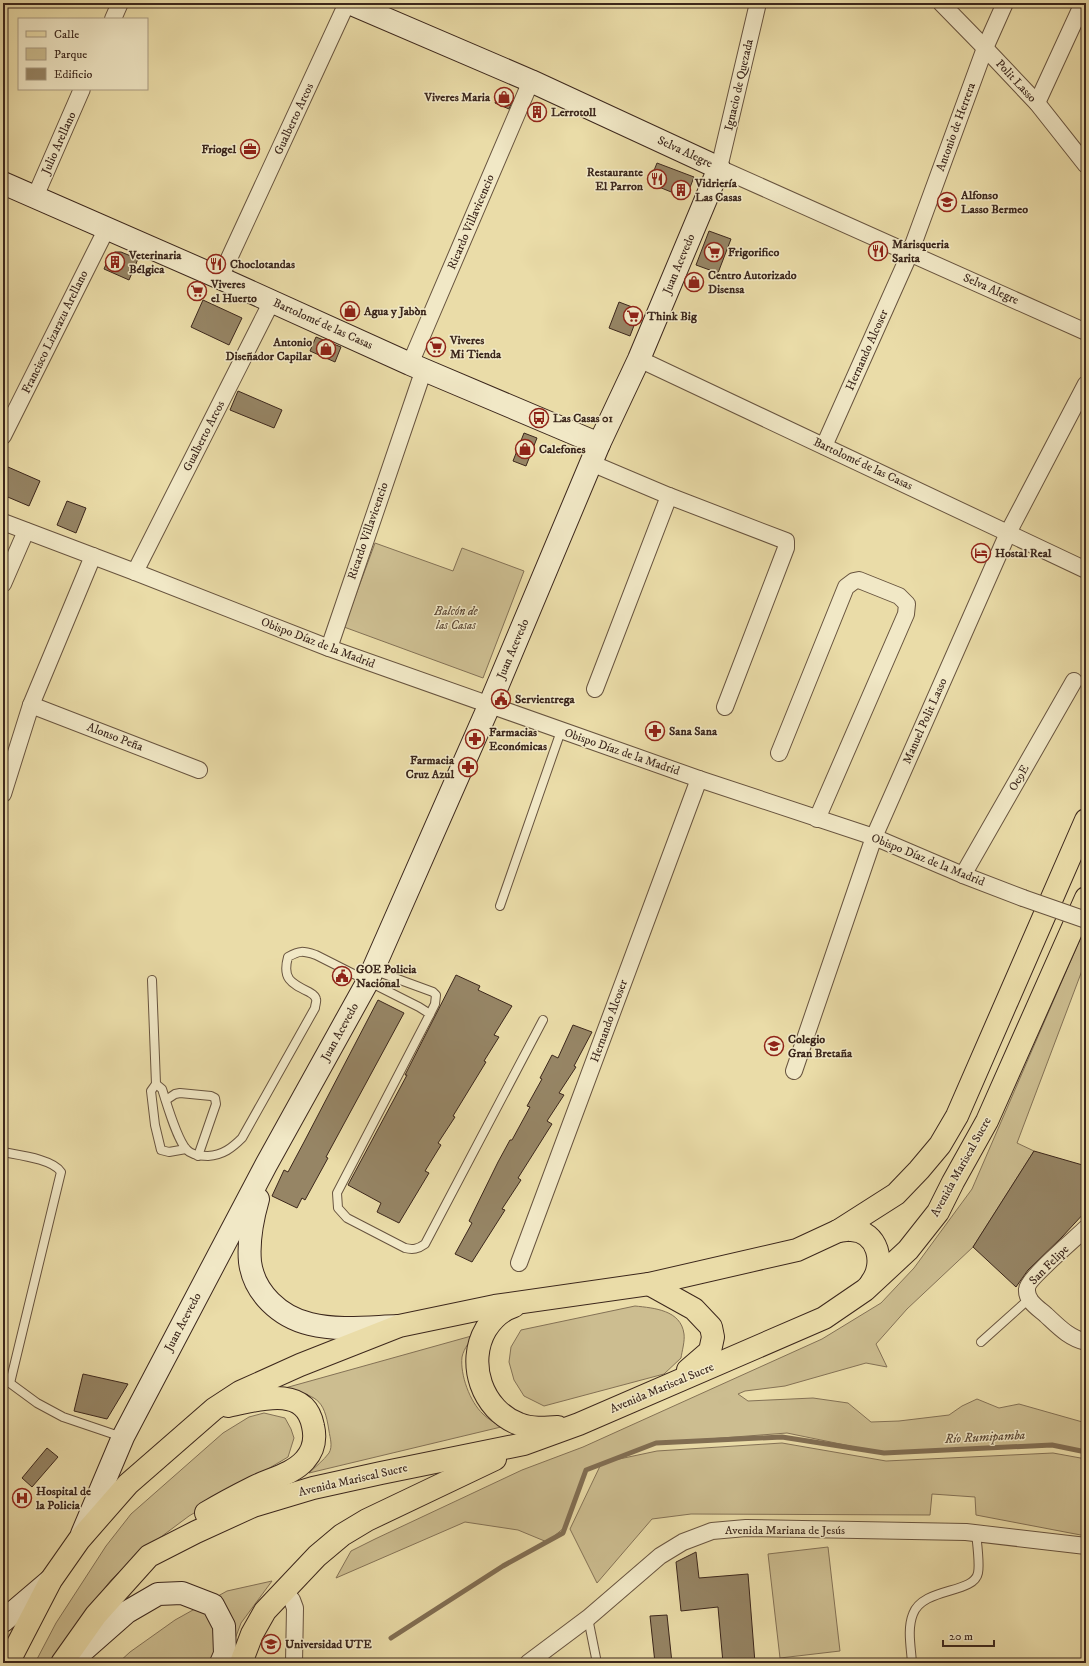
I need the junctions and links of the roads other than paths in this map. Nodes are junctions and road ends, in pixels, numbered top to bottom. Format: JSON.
{"nodes":[{"id":1,"x":120,"y":3,"type":"edge"},
{"id":2,"x":348,"y":3,"type":"edge"},
{"id":3,"x":758,"y":3,"type":"edge"},
{"id":4,"x":941,"y":3,"type":"edge"},
{"id":5,"x":1005,"y":3,"type":"edge"},
{"id":6,"x":1083,"y":3,"type":"edge"},
{"id":7,"x":113,"y":18,"type":"edge"},
{"id":8,"x":985,"y":48,"type":"junction"},
{"id":9,"x":531,"y":81,"type":"junction"},
{"id":10,"x":82,"y":90,"type":"edge"},
{"id":11,"x":1037,"y":103,"type":"junction"},
{"id":12,"x":1086,"y":165,"type":"edge"},
{"id":13,"x":719,"y":168,"type":"junction"},
{"id":14,"x":3,"y":183,"type":"edge"},
{"id":15,"x":35,"y":197,"type":"junction"},
{"id":16,"x":107,"y":228,"type":"junction"},
{"id":17,"x":910,"y":253,"type":"junction"},
{"id":18,"x":220,"y":278,"type":"junction"},
{"id":19,"x":272,"y":301,"type":"junction"},
{"id":20,"x":1086,"y":332,"type":"edge"},
{"id":21,"x":639,"y":359,"type":"junction"},
{"id":22,"x":417,"y":367,"type":"junction"},
{"id":23,"x":1086,"y":384,"type":"edge"},
{"id":24,"x":3,"y":436,"type":"edge"},
{"id":25,"x":599,"y":444,"type":"junction"},
{"id":26,"x":824,"y":446,"type":"junction"},
{"id":27,"x":591,"y":464,"type":"junction"},
{"id":28,"x":669,"y":496,"type":"junction"},
{"id":29,"x":3,"y":522,"type":"edge"},
{"id":30,"x":26,"y":531,"type":"junction"},
{"id":31,"x":1008,"y":533,"type":"junction"},
{"id":32,"x":94,"y":556,"type":"junction"},
{"id":33,"x":1086,"y":570,"type":"edge"},
{"id":34,"x":135,"y":572,"type":"junction"},
{"id":35,"x":3,"y":584,"type":"edge"},
{"id":36,"x":328,"y":648,"type":"junction"},
{"id":37,"x":1074,"y":681,"type":"dead end"},
{"id":38,"x":594,"y":689,"type":"dead end"},
{"id":39,"x":31,"y":705,"type":"junction"},
{"id":40,"x":489,"y":706,"type":"junction"},
{"id":41,"x":725,"y":707,"type":"dead end"},
{"id":42,"x":561,"y":731,"type":"junction"},
{"id":43,"x":779,"y":753,"type":"dead end"},
{"id":44,"x":199,"y":770,"type":"dead end"},
{"id":45,"x":699,"y":779,"type":"junction"},
{"id":46,"x":3,"y":794,"type":"edge"},
{"id":47,"x":817,"y":819,"type":"junction"},
{"id":48,"x":1086,"y":820,"type":"edge"},
{"id":49,"x":874,"y":837,"type":"junction"},
{"id":50,"x":963,"y":876,"type":"junction"},
{"id":51,"x":1086,"y":898,"type":"edge"},
{"id":52,"x":500,"y":906,"type":"dead end"},
{"id":53,"x":1086,"y":920,"type":"edge"},
{"id":54,"x":370,"y":975,"type":"junction"},
{"id":55,"x":152,"y":980,"type":"dead end"},
{"id":56,"x":430,"y":1014,"type":"junction"},
{"id":57,"x":543,"y":1020,"type":"dead end"},
{"id":58,"x":794,"y":1071,"type":"dead end"},
{"id":59,"x":156,"y":1084,"type":"junction"},
{"id":60,"x":166,"y":1100,"type":"junction"},
{"id":61,"x":186,"y":1149,"type":"junction"},
{"id":62,"x":3,"y":1152,"type":"edge"},
{"id":63,"x":198,"y":1156,"type":"junction"},
{"id":64,"x":266,"y":1165,"type":"junction"},
{"id":65,"x":838,"y":1232,"type":"junction"},
{"id":66,"x":1084,"y":1232,"type":"edge"},
{"id":67,"x":520,"y":1263,"type":"dead end"},
{"id":68,"x":649,"y":1284,"type":"junction"},
{"id":69,"x":865,"y":1290,"type":"junction"},
{"id":70,"x":1029,"y":1299,"type":"junction"},
{"id":71,"x":532,"y":1301,"type":"junction"},
{"id":72,"x":399,"y":1326,"type":"junction"},
{"id":73,"x":981,"y":1342,"type":"dead end"},
{"id":74,"x":1086,"y":1342,"type":"edge"},
{"id":75,"x":6,"y":1381,"type":"edge"},
{"id":76,"x":674,"y":1383,"type":"junction"},
{"id":77,"x":214,"y":1409,"type":"junction"},
{"id":78,"x":579,"y":1424,"type":"junction"},
{"id":79,"x":123,"y":1437,"type":"junction"},
{"id":80,"x":524,"y":1444,"type":"junction"},
{"id":81,"x":976,"y":1533,"type":"junction"},
{"id":82,"x":79,"y":1540,"type":"junction"},
{"id":83,"x":1086,"y":1546,"type":"edge"},
{"id":84,"x":149,"y":1556,"type":"junction"},
{"id":85,"x":51,"y":1580,"type":"junction"},
{"id":86,"x":284,"y":1590,"type":"junction"},
{"id":87,"x":588,"y":1618,"type":"junction"},
{"id":88,"x":3,"y":1621,"type":"edge"},
{"id":89,"x":8,"y":1663,"type":"edge"},
{"id":90,"x":62,"y":1663,"type":"edge"},
{"id":91,"x":70,"y":1663,"type":"edge"},
{"id":92,"x":221,"y":1663,"type":"edge"},
{"id":93,"x":241,"y":1663,"type":"edge"},
{"id":94,"x":294,"y":1663,"type":"edge"},
{"id":95,"x":528,"y":1663,"type":"edge"},
{"id":96,"x":597,"y":1663,"type":"edge"},
{"id":97,"x":912,"y":1663,"type":"edge"}],
"edges":[{"from":1,"to":7,"type":"street"},
{"from":2,"to":9,"type":"street","name":"Selva Alegre"},
{"from":2,"to":18,"type":"street","name":"Gualberto Arcos"},
{"from":3,"to":13,"type":"street","name":"Ignacio de Quezada"},
{"from":4,"to":8,"type":"street","name":"Polit Lasso"},
{"from":5,"to":8,"type":"street","name":"Antonio de Herrera"},
{"from":6,"to":11,"type":"street"},
{"from":8,"to":11,"type":"street","name":"Polit Lasso"},
{"from":8,"to":17,"type":"street","name":"Antonio de Herrera"},
{"from":9,"to":13,"type":"street","name":"Selva Alegre"},
{"from":9,"to":22,"type":"street","name":"Ricardo Villavicencio"},
{"from":10,"to":15,"type":"street","name":"Julio Arellano"},
{"from":11,"to":12,"type":"street","name":"Polit Lasso"},
{"from":13,"to":17,"type":"street","name":"Selva Alegre"},
{"from":13,"to":21,"type":"street","name":"Juan Acevedo"},
{"from":14,"to":15,"type":"street","name":"Bartolomé de las Casas"},
{"from":15,"to":16,"type":"street","name":"Bartolomé de las Casas"},
{"from":16,"to":18,"type":"street","name":"Bartolomé de las Casas"},
{"from":16,"to":24,"type":"street","name":"Francisco Lizarazu Arellano"},
{"from":17,"to":20,"type":"street","name":"Selva Alegre"},
{"from":17,"to":26,"type":"street","name":"Hernando Alcoser"},
{"from":18,"to":19,"type":"street","name":"Bartolomé de las Casas"},
{"from":19,"to":22,"type":"street","name":"Bartolomé de las Casas"},
{"from":19,"to":34,"type":"street","name":"Gualberto Arcos"},
{"from":21,"to":25,"type":"street","name":"Juan Acevedo"},
{"from":21,"to":26,"type":"street","name":"Bartolomé de las Casas"},
{"from":22,"to":25,"type":"street","name":"Bartolomé de las Casas"},
{"from":22,"to":36,"type":"street","name":"Ricardo Villavicencio"},
{"from":23,"to":31,"type":"street","name":"Manuel Polit Lasso"},
{"from":25,"to":27,"type":"street","name":"Juan Acevedo"},
{"from":26,"to":31,"type":"street","name":"Bartolomé de las Casas"},
{"from":27,"to":28,"type":"street"},
{"from":27,"to":40,"type":"street","name":"Juan Acevedo"},
{"from":28,"to":38,"type":"street"},
{"from":28,"to":41,"type":"street"},
{"from":29,"to":30,"type":"street","name":"Obispo Díaz de la Madrid"},
{"from":30,"to":32,"type":"street","name":"Obispo Díaz de la Madrid"},
{"from":30,"to":35,"type":"street"},
{"from":31,"to":33,"type":"street","name":"Bartolomé de las Casas"},
{"from":31,"to":49,"type":"street","name":"Manuel Polit Lasso"},
{"from":32,"to":34,"type":"street","name":"Obispo Díaz de la Madrid"},
{"from":32,"to":39,"type":"street"},
{"from":34,"to":36,"type":"street","name":"Obispo Díaz de la Madrid"},
{"from":36,"to":40,"type":"street","name":"Obispo Díaz de la Madrid"},
{"from":37,"to":50,"type":"street","name":"Oe9E"},
{"from":39,"to":44,"type":"street","name":"Alonso Peña"},
{"from":39,"to":46,"type":"street"},
{"from":40,"to":42,"type":"street","name":"Obispo Díaz de la Madrid"},
{"from":40,"to":54,"type":"street","name":"Juan Acevedo"},
{"from":42,"to":45,"type":"street","name":"Obispo Díaz de la Madrid"},
{"from":42,"to":52,"type":"lane"},
{"from":43,"to":47,"type":"street"},
{"from":45,"to":47,"type":"street","name":"Obispo Díaz de la Madrid"},
{"from":45,"to":67,"type":"street","name":"Hernando Alcoser"},
{"from":47,"to":49,"type":"street","name":"Obispo Díaz de la Madrid"},
{"from":48,"to":65,"type":"main road"},
{"from":49,"to":50,"type":"street","name":"Obispo Díaz de la Madrid"},
{"from":49,"to":58,"type":"street","name":"Manuel Polit Lasso"},
{"from":50,"to":53,"type":"street","name":"Obispo Díaz de la Madrid","bridge":true},
{"from":51,"to":69,"type":"main road","name":"Avenida Mariscal Sucre"},
{"from":54,"to":56,"type":"lane"},
{"from":54,"to":56,"type":"lane"},
{"from":54,"to":63,"type":"lane"},
{"from":54,"to":64,"type":"street","name":"Juan Acevedo"},
{"from":55,"to":59,"type":"lane"},
{"from":56,"to":57,"type":"lane"},
{"from":59,"to":60,"type":"lane"},
{"from":59,"to":61,"type":"lane"},
{"from":60,"to":61,"type":"lane"},
{"from":60,"to":63,"type":"lane"},
{"from":61,"to":63,"type":"lane"},
{"from":62,"to":75,"type":"lane"},
{"from":64,"to":72,"type":"street","name":"Juan Acevedo"},
{"from":64,"to":79,"type":"street","name":"Juan Acevedo"},
{"from":65,"to":68,"type":"main road"},
{"from":65,"to":69,"type":"main road"},
{"from":66,"to":70,"type":"street","name":"San Felipe"},
{"from":68,"to":71,"type":"main road"},
{"from":68,"to":76,"type":"main road"},
{"from":69,"to":76,"type":"main road","name":"Avenida Mariscal Sucre"},
{"from":70,"to":73,"type":"lane"},
{"from":70,"to":74,"type":"street","name":"San Felipe"},
{"from":71,"to":72,"type":"main road"},
{"from":71,"to":78,"type":"main road"},
{"from":72,"to":77,"type":"main road"},
{"from":75,"to":79,"type":"lane"},
{"from":76,"to":78,"type":"main road","name":"Avenida Mariscal Sucre"},
{"from":77,"to":82,"type":"main road"},
{"from":77,"to":84,"type":"main road"},
{"from":78,"to":80,"type":"main road","name":"Avenida Mariscal Sucre"},
{"from":79,"to":82,"type":"street"},
{"from":80,"to":84,"type":"main road","name":"Avenida Mariscal Sucre"},
{"from":80,"to":86,"type":"main road"},
{"from":81,"to":83,"type":"street","name":"Avenida Mariana de Jesús"},
{"from":81,"to":87,"type":"street","name":"Avenida Mariana de Jesús"},
{"from":81,"to":97,"type":"lane"},
{"from":82,"to":85,"type":"main road"},
{"from":84,"to":90,"type":"main road","name":"Avenida Mariscal Sucre"},
{"from":85,"to":88,"type":"street"},
{"from":85,"to":89,"type":"main road"},
{"from":86,"to":93,"type":"main road"},
{"from":86,"to":94,"type":"street"},
{"from":87,"to":95,"type":"street","name":"Avenida Mariana de Jesús"},
{"from":87,"to":96,"type":"lane"},
{"from":91,"to":92,"type":"street"}]}
